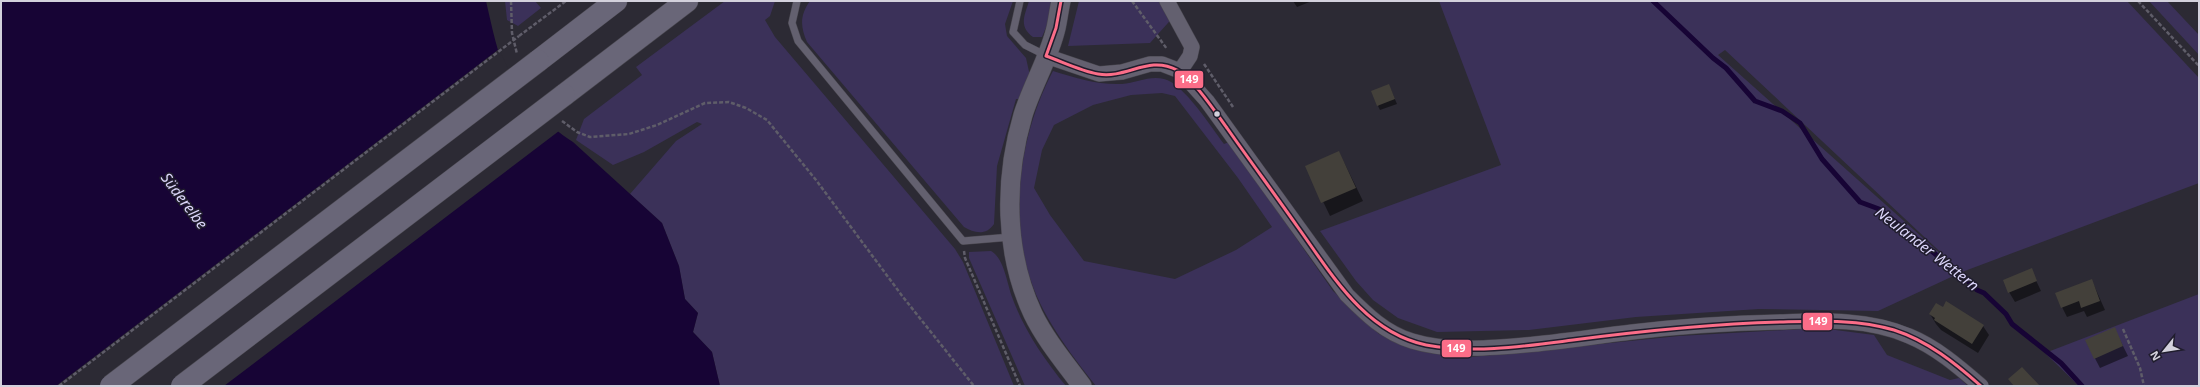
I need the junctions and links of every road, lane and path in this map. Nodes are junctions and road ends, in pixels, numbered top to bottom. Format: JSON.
{"nodes":[{"id":1,"x":511,"y":1,"type":"edge"},
{"id":2,"x":566,"y":1,"type":"edge"},
{"id":3,"x":616,"y":1,"type":"edge"},
{"id":4,"x":687,"y":1,"type":"edge"},
{"id":5,"x":797,"y":1,"type":"edge"},
{"id":6,"x":1020,"y":1,"type":"edge"},
{"id":7,"x":1061,"y":1,"type":"edge"},
{"id":8,"x":1132,"y":1,"type":"edge"},
{"id":9,"x":1167,"y":1,"type":"edge"},
{"id":10,"x":2138,"y":1,"type":"edge"},
{"id":11,"x":1046,"y":56,"type":"junction"},
{"id":12,"x":528,"y":59,"type":"junction"},
{"id":13,"x":2199,"y":66,"type":"edge"},
{"id":14,"x":1180,"y":70,"type":"junction"},
{"id":15,"x":560,"y":118,"type":"dead end"},
{"id":16,"x":1011,"y":237,"type":"junction"},
{"id":17,"x":963,"y":241,"type":"junction"},
{"id":18,"x":2123,"y":329,"type":"dead end"},
{"id":19,"x":59,"y":386,"type":"edge"},
{"id":20,"x":111,"y":386,"type":"edge"},
{"id":21,"x":182,"y":386,"type":"edge"},
{"id":22,"x":974,"y":386,"type":"edge"},
{"id":23,"x":1020,"y":386,"type":"edge"},
{"id":24,"x":1082,"y":386,"type":"edge"},
{"id":25,"x":1981,"y":386,"type":"edge"},
{"id":26,"x":2144,"y":386,"type":"edge"}],
"edges":[{"from":1,"to":12,"type":"path"},
{"from":2,"to":19,"type":"path","bridge":true},
{"from":3,"to":12,"type":"highway"},
{"from":4,"to":21,"type":"highway","bridge":true},
{"from":5,"to":17,"type":"lane"},
{"from":6,"to":11,"type":"lane"},
{"from":7,"to":11,"type":"street"},
{"from":8,"to":14,"type":"path"},
{"from":9,"to":14,"type":"street"},
{"from":10,"to":13,"type":"path"},
{"from":11,"to":14,"type":"street"},
{"from":11,"to":16,"type":"street"},
{"from":12,"to":20,"type":"highway","bridge":true},
{"from":14,"to":25,"type":"street"},
{"from":15,"to":22,"type":"path"},
{"from":16,"to":17,"type":"lane"},
{"from":16,"to":24,"type":"street"},
{"from":17,"to":23,"type":"path"},
{"from":18,"to":26,"type":"path"}]}
